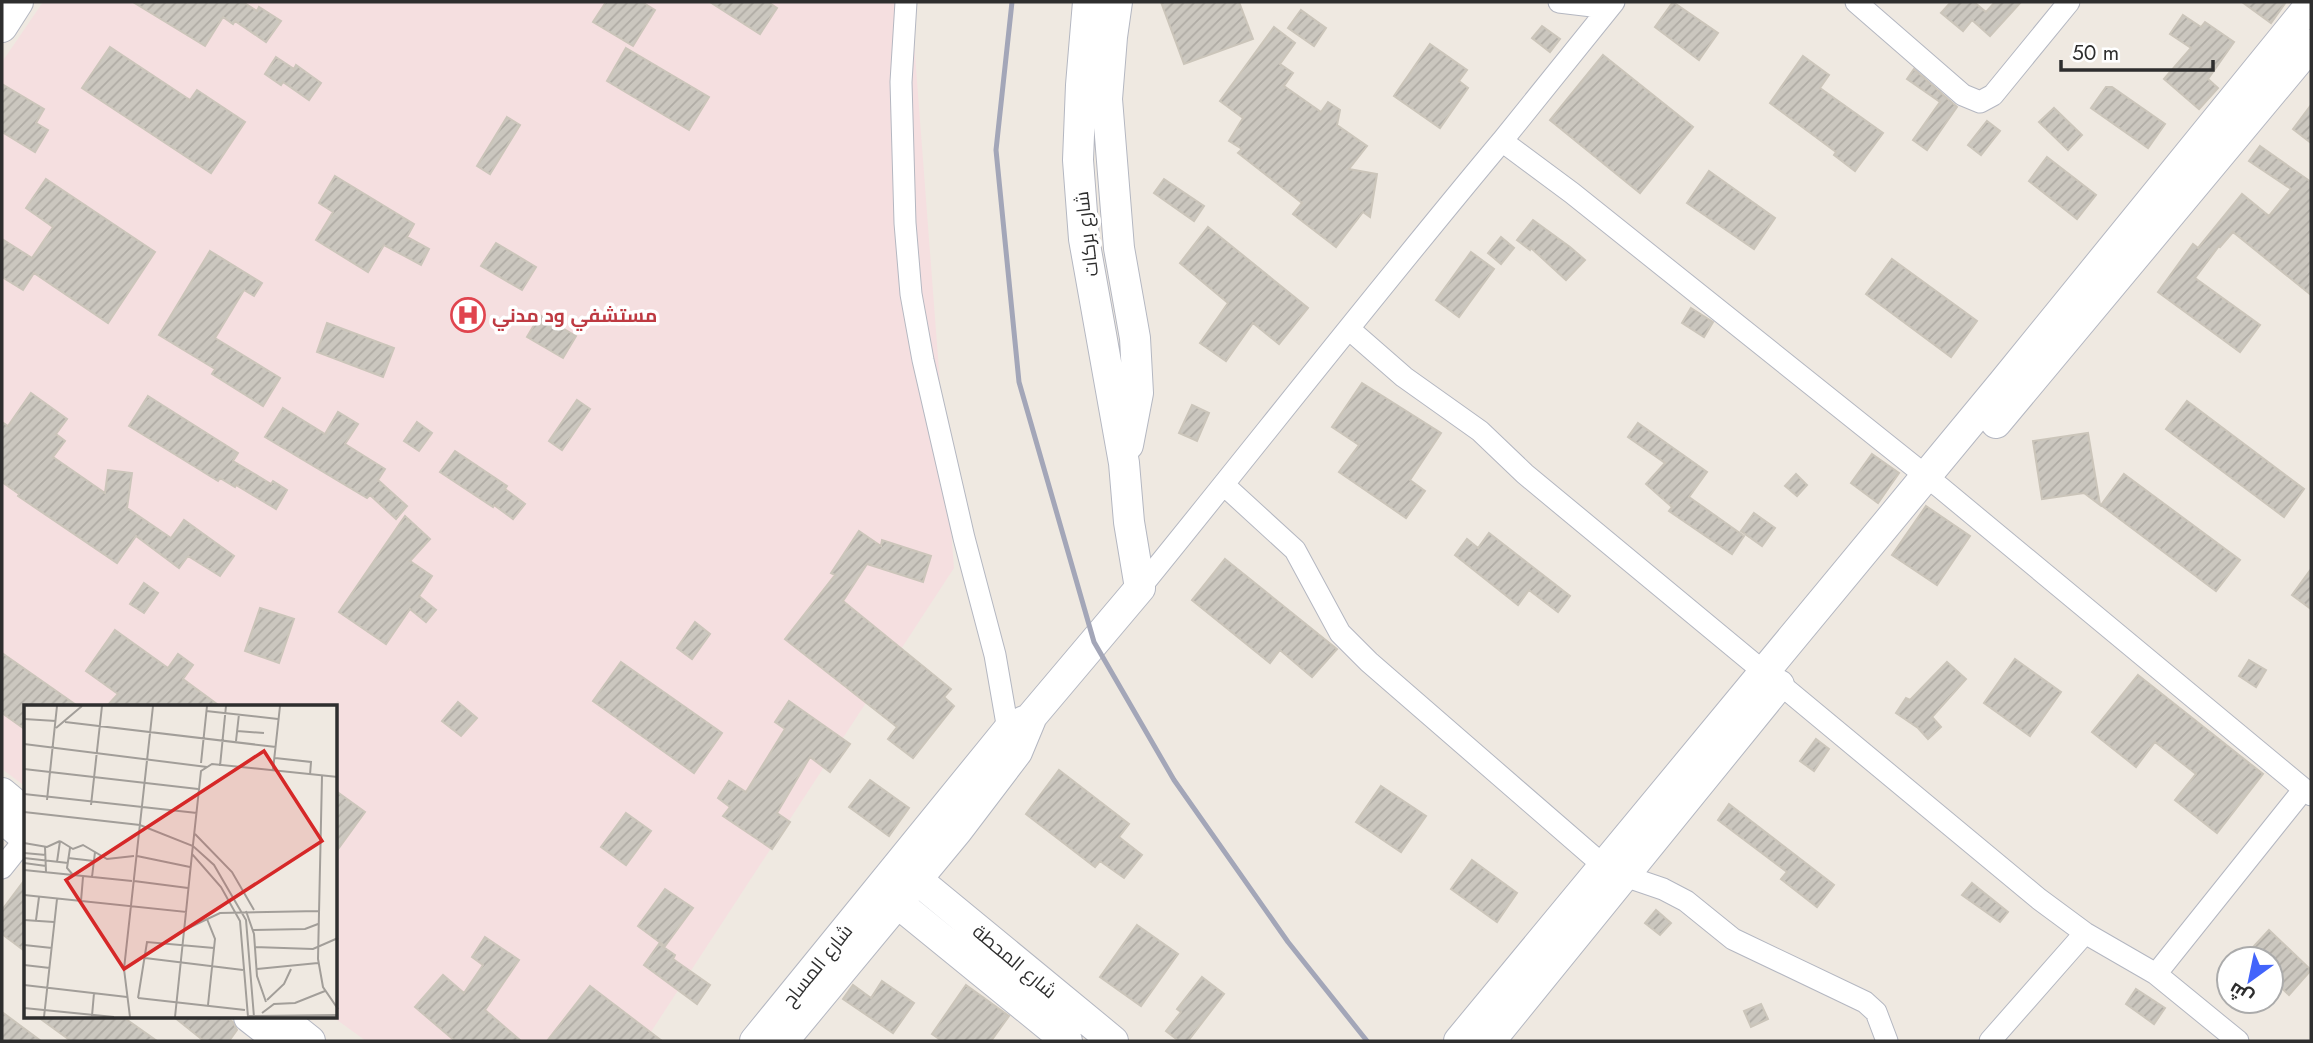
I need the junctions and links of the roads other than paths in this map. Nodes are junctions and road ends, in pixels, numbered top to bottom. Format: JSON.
{"nodes":[{"id":1,"x":18,"y":2,"type":"edge"},
{"id":2,"x":906,"y":2,"type":"edge"},
{"id":3,"x":1087,"y":2,"type":"edge"},
{"id":4,"x":1117,"y":2,"type":"edge"},
{"id":5,"x":1559,"y":2,"type":"edge"},
{"id":6,"x":1856,"y":2,"type":"edge"},
{"id":7,"x":2069,"y":2,"type":"edge"},
{"id":8,"x":2311,"y":4,"type":"edge"},
{"id":9,"x":1611,"y":5,"type":"edge"},
{"id":10,"x":2,"y":27,"type":"edge"},
{"id":11,"x":2311,"y":45,"type":"edge"},
{"id":12,"x":1503,"y":141,"type":"junction"},
{"id":13,"x":1349,"y":328,"type":"junction"},
{"id":14,"x":1124,"y":463,"type":"junction"},
{"id":15,"x":1933,"y":482,"type":"junction"},
{"id":16,"x":1224,"y":485,"type":"junction"},
{"id":17,"x":1140,"y":588,"type":"junction"},
{"id":18,"x":1772,"y":678,"type":"junction"},
{"id":19,"x":1019,"y":733,"type":"junction"},
{"id":20,"x":2308,"y":792,"type":"edge"},
{"id":21,"x":2,"y":793,"type":"edge"},
{"id":22,"x":24,"y":811,"type":"edge"},
{"id":23,"x":2,"y":818,"type":"edge"},
{"id":24,"x":24,"y":836,"type":"edge"},
{"id":25,"x":24,"y":840,"type":"edge"},
{"id":26,"x":2,"y":868,"type":"edge"},
{"id":27,"x":1614,"y":871,"type":"junction"},
{"id":28,"x":909,"y":873,"type":"junction"},
{"id":29,"x":890,"y":896,"type":"junction"},
{"id":30,"x":2085,"y":933,"type":"junction"},
{"id":31,"x":2156,"y":974,"type":"junction"},
{"id":32,"x":250,"y":1018,"type":"edge"},
{"id":33,"x":281,"y":1018,"type":"edge"},
{"id":34,"x":2232,"y":1039,"type":"edge"},
{"id":35,"x":279,"y":1041,"type":"edge"},
{"id":36,"x":310,"y":1041,"type":"edge"},
{"id":37,"x":755,"y":1041,"type":"edge"},
{"id":38,"x":783,"y":1041,"type":"edge"},
{"id":39,"x":1067,"y":1041,"type":"edge"},
{"id":40,"x":1113,"y":1041,"type":"edge"},
{"id":41,"x":1459,"y":1041,"type":"edge"},
{"id":42,"x":1490,"y":1041,"type":"edge"},
{"id":43,"x":1887,"y":1041,"type":"edge"},
{"id":44,"x":1990,"y":1041,"type":"edge"}],
"edges":[{"from":1,"to":10,"type":"main road"},
{"from":2,"to":19,"type":"street"},
{"from":3,"to":14,"type":"main road","name":"شارع بركات"},
{"from":4,"to":14,"type":"main road","name":"شارع بركات"},
{"from":5,"to":9,"type":"street"},
{"from":6,"to":7,"type":"street"},
{"from":8,"to":15,"type":"main road"},
{"from":9,"to":12,"type":"street"},
{"from":11,"to":15,"type":"main road"},
{"from":12,"to":13,"type":"street"},
{"from":12,"to":15,"type":"street"},
{"from":13,"to":16,"type":"street"},
{"from":13,"to":18,"type":"street"},
{"from":14,"to":17,"type":"main road","name":"شارع بركات"},
{"from":15,"to":18,"type":"main road"},
{"from":15,"to":20,"type":"street"},
{"from":16,"to":17,"type":"street"},
{"from":16,"to":27,"type":"street"},
{"from":17,"to":19,"type":"main road"},
{"from":18,"to":27,"type":"main road"},
{"from":18,"to":30,"type":"street"},
{"from":19,"to":28,"type":"main road"},
{"from":20,"to":31,"type":"street"},
{"from":21,"to":22,"type":"main road"},
{"from":23,"to":24,"type":"main road"},
{"from":25,"to":26,"type":"street"},
{"from":27,"to":41,"type":"main road"},
{"from":27,"to":42,"type":"main road"},
{"from":27,"to":43,"type":"street"},
{"from":28,"to":29,"type":"main road"},
{"from":28,"to":40,"type":"main road","name":"شارع المحطة"},
{"from":29,"to":37,"type":"main road","name":"شارع المساح"},
{"from":29,"to":38,"type":"main road","name":"شارع المساح"},
{"from":29,"to":39,"type":"main road","name":"شارع المحطة"},
{"from":30,"to":31,"type":"street"},
{"from":30,"to":44,"type":"street"},
{"from":31,"to":34,"type":"street"},
{"from":32,"to":35,"type":"main road"},
{"from":33,"to":36,"type":"main road"}]}
